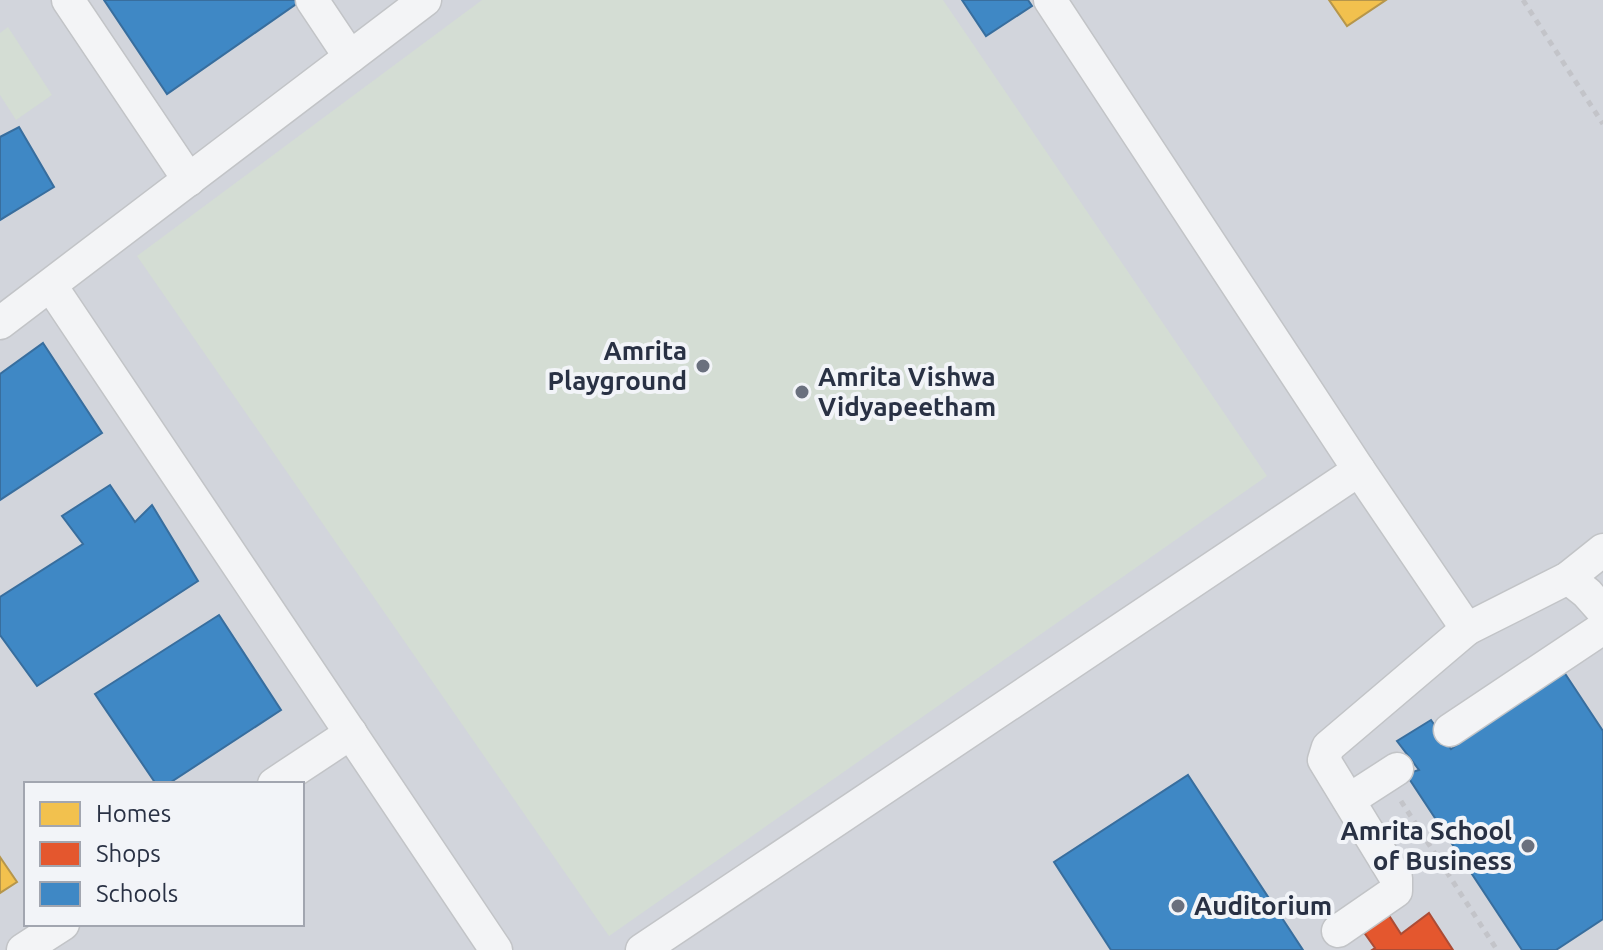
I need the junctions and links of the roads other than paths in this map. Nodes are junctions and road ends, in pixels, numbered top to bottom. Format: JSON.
{"nodes":[{"id":1,"x":68,"y":0,"type":"edge"},
{"id":2,"x":312,"y":0,"type":"edge"},
{"id":3,"x":425,"y":0,"type":"edge"},
{"id":4,"x":1050,"y":0,"type":"edge"},
{"id":5,"x":350,"y":57,"type":"junction"},
{"id":6,"x":189,"y":180,"type":"junction"},
{"id":7,"x":51,"y":286,"type":"junction"},
{"id":8,"x":0,"y":323,"type":"edge"},
{"id":9,"x":1359,"y":470,"type":"junction"},
{"id":10,"x":1603,"y":550,"type":"edge"},
{"id":11,"x":1568,"y":578,"type":"junction"},
{"id":12,"x":1603,"y":611,"type":"edge"},
{"id":13,"x":1603,"y":628,"type":"edge"},
{"id":14,"x":1467,"y":629,"type":"junction"},
{"id":15,"x":1450,"y":730,"type":"dead end"},
{"id":16,"x":351,"y":733,"type":"junction"},
{"id":17,"x":1391,"y":773,"type":"road end"},
{"id":18,"x":277,"y":782,"type":"edge"},
{"id":19,"x":1349,"y":800,"type":"junction"},
{"id":20,"x":60,"y":926,"type":"edge"},
{"id":21,"x":1338,"y":931,"type":"dead end"},
{"id":22,"x":23,"y":950,"type":"edge"},
{"id":23,"x":496,"y":950,"type":"edge"},
{"id":24,"x":642,"y":950,"type":"edge"}],
"edges":[{"from":1,"to":6,"type":"street"},
{"from":2,"to":5,"type":"street"},
{"from":3,"to":5,"type":"street"},
{"from":4,"to":9,"type":"street"},
{"from":5,"to":6,"type":"street"},
{"from":6,"to":7,"type":"street"},
{"from":7,"to":8,"type":"street"},
{"from":7,"to":16,"type":"street"},
{"from":9,"to":14,"type":"street"},
{"from":9,"to":24,"type":"street"},
{"from":10,"to":11,"type":"street"},
{"from":11,"to":12,"type":"street"},
{"from":11,"to":14,"type":"street"},
{"from":13,"to":15,"type":"street"},
{"from":14,"to":19,"type":"street"},
{"from":16,"to":18,"type":"street"},
{"from":16,"to":23,"type":"street"},
{"from":17,"to":19,"type":"street"},
{"from":19,"to":21,"type":"street"},
{"from":20,"to":22,"type":"street"}]}
